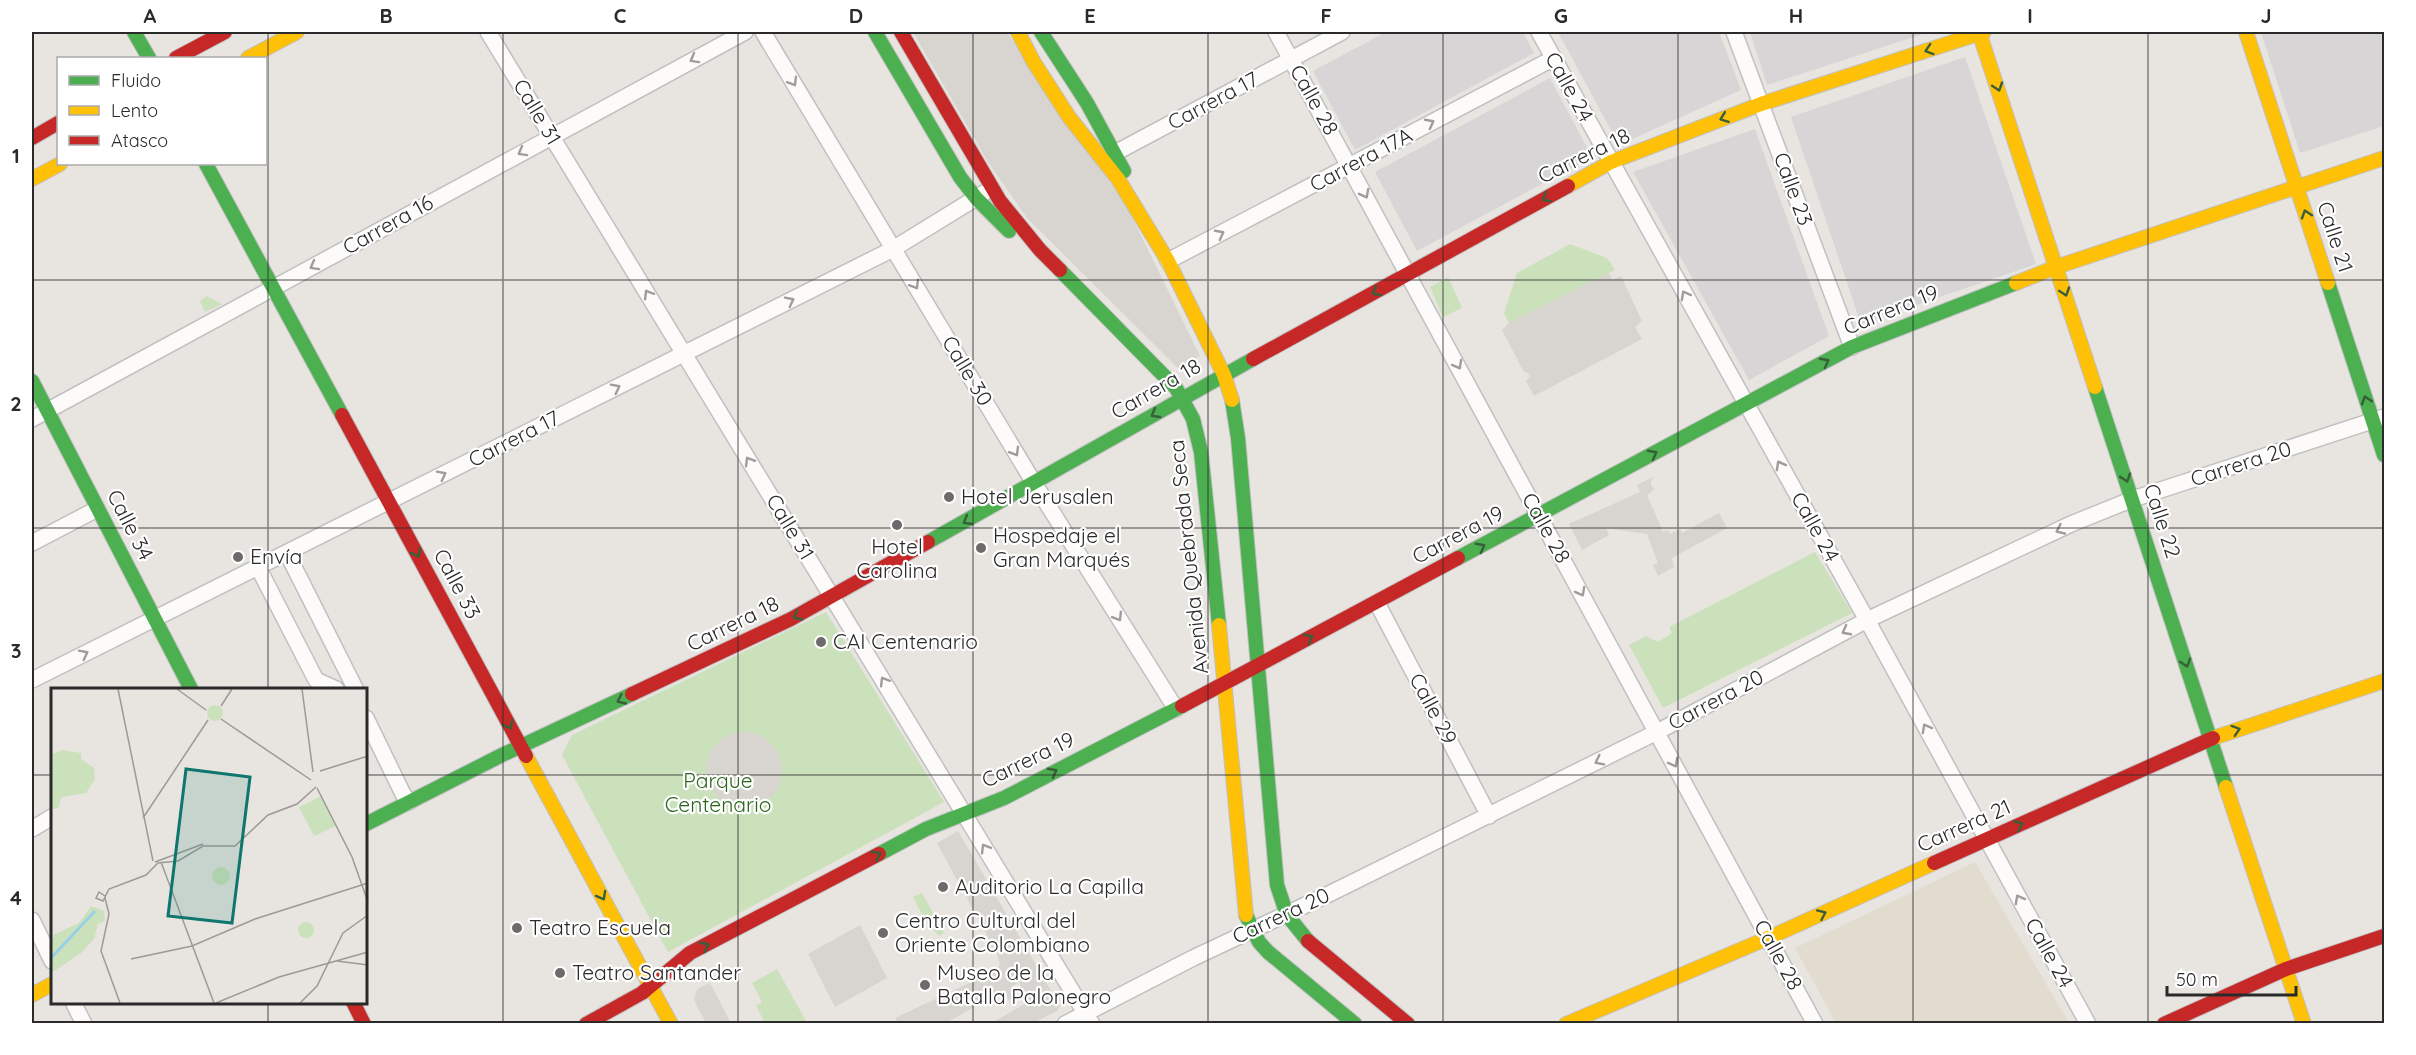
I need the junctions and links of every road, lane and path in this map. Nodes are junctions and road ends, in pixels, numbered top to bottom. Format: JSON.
{"nodes":[{"id":1,"x":134,"y":32,"type":"edge"},
{"id":2,"x":225,"y":32,"type":"edge"},
{"id":3,"x":297,"y":32,"type":"edge"},
{"id":4,"x":488,"y":32,"type":"edge"},
{"id":5,"x":745,"y":32,"type":"edge"},
{"id":6,"x":763,"y":32,"type":"edge"},
{"id":7,"x":875,"y":32,"type":"edge"},
{"id":8,"x":901,"y":32,"type":"edge"},
{"id":9,"x":1018,"y":32,"type":"edge"},
{"id":10,"x":1041,"y":32,"type":"edge"},
{"id":11,"x":1276,"y":32,"type":"edge"},
{"id":12,"x":1342,"y":32,"type":"edge"},
{"id":13,"x":1539,"y":32,"type":"edge"},
{"id":14,"x":1734,"y":32,"type":"edge"},
{"id":15,"x":1981,"y":32,"type":"edge"},
{"id":16,"x":2246,"y":32,"type":"edge"},
{"id":17,"x":148,"y":57,"type":"edge"},
{"id":18,"x":178,"y":57,"type":"edge"},
{"id":19,"x":250,"y":57,"type":"edge"},
{"id":20,"x":1554,"y":58,"type":"junction"},
{"id":21,"x":1291,"y":59,"type":"junction"},
{"id":22,"x":1761,"y":104,"type":"junction"},
{"id":23,"x":57,"y":124,"type":"edge"},
{"id":24,"x":552,"y":136,"type":"junction"},
{"id":25,"x":32,"y":138,"type":"edge"},
{"id":26,"x":1115,"y":153,"type":"junction"},
{"id":27,"x":2385,"y":158,"type":"edge"},
{"id":28,"x":1611,"y":162,"type":"junction"},
{"id":29,"x":58,"y":165,"type":"edge"},
{"id":30,"x":207,"y":165,"type":"edge"},
{"id":31,"x":1349,"y":166,"type":"junction"},
{"id":32,"x":32,"y":179,"type":"edge"},
{"id":33,"x":2297,"y":187,"type":"junction"},
{"id":34,"x":992,"y":188,"type":"junction"},
{"id":35,"x":976,"y":198,"type":"junction"},
{"id":36,"x":893,"y":249,"type":"junction"},
{"id":37,"x":1168,"y":261,"type":"junction"},
{"id":38,"x":2056,"y":267,"type":"junction"},
{"id":39,"x":1064,"y":273,"type":"junction"},
{"id":40,"x":1408,"y":274,"type":"junction"},
{"id":41,"x":273,"y":288,"type":"junction"},
{"id":42,"x":1852,"y":347,"type":"junction"},
{"id":43,"x":684,"y":354,"type":"junction"},
{"id":44,"x":1224,"y":375,"type":"junction"},
{"id":45,"x":32,"y":381,"type":"edge"},
{"id":46,"x":1183,"y":398,"type":"junction"},
{"id":47,"x":1746,"y":404,"type":"junction"},
{"id":48,"x":47,"y":411,"type":"junction"},
{"id":49,"x":32,"y":419,"type":"edge"},
{"id":50,"x":2379,"y":419,"type":"edge"},
{"id":51,"x":2385,"y":455,"type":"edge"},
{"id":52,"x":1034,"y":483,"type":"junction"},
{"id":53,"x":2133,"y":499,"type":"junction"},
{"id":54,"x":389,"y":501,"type":"junction"},
{"id":55,"x":97,"y":509,"type":"junction"},
{"id":56,"x":1539,"y":515,"type":"junction"},
{"id":57,"x":32,"y":543,"type":"edge"},
{"id":58,"x":287,"y":553,"type":"junction"},
{"id":59,"x":258,"y":567,"type":"junction"},
{"id":60,"x":832,"y":597,"type":"junction"},
{"id":61,"x":1377,"y":603,"type":"junction"},
{"id":62,"x":154,"y":619,"type":"junction"},
{"id":63,"x":1867,"y":620,"type":"junction"},
{"id":64,"x":1257,"y":665,"type":"junction"},
{"id":65,"x":32,"y":680,"type":"edge"},
{"id":66,"x":2385,"y":681,"type":"edge"},
{"id":67,"x":1223,"y":683,"type":"junction"},
{"id":68,"x":189,"y":688,"type":"edge"},
{"id":69,"x":334,"y":688,"type":"edge"},
{"id":70,"x":355,"y":688,"type":"edge"},
{"id":71,"x":1176,"y":708,"type":"junction"},
{"id":72,"x":368,"y":722,"type":"edge"},
{"id":73,"x":1657,"y":732,"type":"junction"},
{"id":74,"x":2210,"y":739,"type":"junction"},
{"id":75,"x":521,"y":746,"type":"junction"},
{"id":76,"x":409,"y":802,"type":"junction"},
{"id":77,"x":964,"y":813,"type":"junction"},
{"id":78,"x":1489,"y":816,"type":"junction"},
{"id":79,"x":51,"y":818,"type":"edge"},
{"id":80,"x":368,"y":823,"type":"edge"},
{"id":81,"x":32,"y":829,"type":"edge"},
{"id":82,"x":1986,"y":839,"type":"junction"},
{"id":83,"x":1286,"y":914,"type":"junction"},
{"id":84,"x":32,"y":920,"type":"edge"},
{"id":85,"x":1252,"y":930,"type":"junction"},
{"id":86,"x":2385,"y":936,"type":"edge"},
{"id":87,"x":1768,"y":938,"type":"junction"},
{"id":88,"x":51,"y":960,"type":"edge"},
{"id":89,"x":2286,"y":969,"type":"junction"},
{"id":90,"x":51,"y":985,"type":"edge"},
{"id":91,"x":651,"y":986,"type":"junction"},
{"id":92,"x":32,"y":995,"type":"edge"},
{"id":93,"x":74,"y":1004,"type":"edge"},
{"id":94,"x":354,"y":1004,"type":"edge"},
{"id":95,"x":1088,"y":1018,"type":"edge"},
{"id":96,"x":84,"y":1023,"type":"edge"},
{"id":97,"x":361,"y":1023,"type":"edge"},
{"id":98,"x":586,"y":1023,"type":"edge"},
{"id":99,"x":671,"y":1023,"type":"edge"},
{"id":100,"x":1065,"y":1023,"type":"edge"},
{"id":101,"x":1356,"y":1023,"type":"edge"},
{"id":102,"x":1408,"y":1023,"type":"edge"},
{"id":103,"x":1566,"y":1023,"type":"edge"},
{"id":104,"x":1815,"y":1023,"type":"edge"},
{"id":105,"x":2088,"y":1023,"type":"edge"},
{"id":106,"x":2164,"y":1023,"type":"edge"},
{"id":107,"x":2304,"y":1023,"type":"edge"}],
"edges":[{"from":1,"to":17,"type":"street"},
{"from":2,"to":18,"type":"street"},
{"from":3,"to":19,"type":"street"},
{"from":4,"to":24,"type":"street","name":"Calle 31"},
{"from":5,"to":24,"type":"street","name":"Carrera 16","one_way":true},
{"from":6,"to":36,"type":"street","name":"Calle 30","one_way":true},
{"from":7,"to":35,"type":"street"},
{"from":8,"to":34,"type":"street","name":"Avenida Quebrada Seca"},
{"from":9,"to":37,"type":"street"},
{"from":10,"to":26,"type":"street"},
{"from":11,"to":21,"type":"street","name":"Calle 28"},
{"from":12,"to":21,"type":"street","name":"Carrera 17"},
{"from":13,"to":20,"type":"street","name":"Calle 24"},
{"from":14,"to":22,"type":"street","name":"Calle 23"},
{"from":15,"to":22,"type":"street","name":"Carrera 18","one_way":true},
{"from":15,"to":38,"type":"street","name":"Calle 22","one_way":true},
{"from":16,"to":33,"type":"street","name":"Calle 21"},
{"from":20,"to":28,"type":"street","name":"Calle 24"},
{"from":31,"to":20,"type":"street","name":"Carrera 17A","one_way":true},
{"from":21,"to":26,"type":"street","name":"Carrera 17"},
{"from":21,"to":31,"type":"street","name":"Calle 28"},
{"from":22,"to":28,"type":"street","name":"Carrera 18","one_way":true},
{"from":22,"to":42,"type":"street","name":"Calle 23"},
{"from":23,"to":25,"type":"street"},
{"from":24,"to":41,"type":"street","name":"Carrera 16","one_way":true},
{"from":43,"to":24,"type":"street","name":"Calle 31","one_way":true},
{"from":26,"to":37,"type":"street"},
{"from":27,"to":33,"type":"street","name":"Carrera 19"},
{"from":28,"to":40,"type":"street","name":"Carrera 18","one_way":true},
{"from":47,"to":28,"type":"street","name":"Calle 24","one_way":true},
{"from":29,"to":32,"type":"street"},
{"from":30,"to":41,"type":"street","name":"Calle 33"},
{"from":37,"to":31,"type":"street","name":"Carrera 17A","one_way":true},
{"from":31,"to":40,"type":"street","name":"Calle 28","one_way":true},
{"from":33,"to":38,"type":"street","name":"Carrera 19"},
{"from":50,"to":33,"type":"street","name":"Calle 21","one_way":true},
{"from":34,"to":35,"type":"street","name":"Carrera 17"},
{"from":34,"to":39,"type":"street","name":"Avenida Quebrada Seca"},
{"from":35,"to":36,"type":"street","name":"Carrera 17"},
{"from":35,"to":39,"type":"street"},
{"from":43,"to":36,"type":"street","name":"Carrera 17","one_way":true},
{"from":36,"to":52,"type":"street","name":"Calle 30","one_way":true},
{"from":37,"to":44,"type":"street"},
{"from":38,"to":42,"type":"street","name":"Carrera 19"},
{"from":38,"to":53,"type":"street","name":"Calle 22","one_way":true},
{"from":39,"to":46,"type":"street","name":"Avenida Quebrada Seca"},
{"from":40,"to":44,"type":"street","name":"Carrera 18","one_way":true},
{"from":40,"to":56,"type":"street","name":"Calle 28","one_way":true},
{"from":41,"to":48,"type":"street","name":"Carrera 16"},
{"from":41,"to":54,"type":"street","name":"Calle 33"},
{"from":47,"to":42,"type":"street","name":"Carrera 19","one_way":true},
{"from":54,"to":43,"type":"street","name":"Carrera 17","one_way":true},
{"from":60,"to":43,"type":"street","name":"Calle 31","one_way":true},
{"from":44,"to":46,"type":"street","name":"Carrera 18"},
{"from":44,"to":64,"type":"street"},
{"from":45,"to":48,"type":"street","name":"Calle 34"},
{"from":46,"to":52,"type":"street","name":"Carrera 18","one_way":true},
{"from":46,"to":67,"type":"street","name":"Avenida Quebrada Seca"},
{"from":56,"to":47,"type":"street","name":"Carrera 19","one_way":true},
{"from":63,"to":47,"type":"street","name":"Calle 24","one_way":true},
{"from":48,"to":49,"type":"street","name":"Carrera 16"},
{"from":48,"to":55,"type":"street","name":"Calle 34"},
{"from":50,"to":51,"type":"street","name":"Calle 21"},
{"from":50,"to":53,"type":"street","name":"Carrera 20"},
{"from":52,"to":60,"type":"street","name":"Carrera 18","one_way":true},
{"from":52,"to":71,"type":"street","name":"Calle 30","one_way":true},
{"from":53,"to":63,"type":"street","name":"Carrera 20","one_way":true},
{"from":53,"to":74,"type":"street","name":"Calle 22","one_way":true},
{"from":54,"to":58,"type":"street","name":"Carrera 17"},
{"from":54,"to":75,"type":"street","name":"Calle 33","one_way":true},
{"from":55,"to":57,"type":"street"},
{"from":55,"to":62,"type":"street","name":"Calle 34"},
{"from":61,"to":56,"type":"street","name":"Carrera 19","one_way":true},
{"from":56,"to":73,"type":"street","name":"Calle 28","one_way":true},
{"from":58,"to":59,"type":"street","name":"Carrera 17"},
{"from":58,"to":70,"type":"street"},
{"from":59,"to":62,"type":"street","name":"Carrera 17"},
{"from":59,"to":69,"type":"street"},
{"from":60,"to":75,"type":"street","name":"Carrera 18","one_way":true},
{"from":77,"to":60,"type":"street","name":"Calle 31","one_way":true},
{"from":64,"to":61,"type":"street","name":"Carrera 19","one_way":true},
{"from":61,"to":78,"type":"street","name":"Calle 29"},
{"from":65,"to":62,"type":"street","name":"Carrera 17","one_way":true},
{"from":62,"to":68,"type":"street","name":"Calle 34"},
{"from":63,"to":73,"type":"street","name":"Carrera 20","one_way":true},
{"from":82,"to":63,"type":"street","name":"Calle 24","one_way":true},
{"from":64,"to":67,"type":"street","name":"Carrera 19"},
{"from":64,"to":83,"type":"street"},
{"from":74,"to":66,"type":"street","name":"Carrera 21","one_way":true},
{"from":67,"to":71,"type":"street","name":"Carrera 19"},
{"from":67,"to":85,"type":"street","name":"Avenida Quebrada Seca"},
{"from":77,"to":71,"type":"street","name":"Carrera 19","one_way":true},
{"from":72,"to":76,"type":"street"},
{"from":73,"to":78,"type":"street","name":"Carrera 20","one_way":true},
{"from":73,"to":87,"type":"street","name":"Calle 28","one_way":true},
{"from":82,"to":74,"type":"street","name":"Carrera 21","one_way":true},
{"from":74,"to":89,"type":"street","name":"Calle 22"},
{"from":75,"to":76,"type":"street","name":"Carrera 18"},
{"from":75,"to":91,"type":"street","name":"Calle 33","one_way":true},
{"from":76,"to":80,"type":"street","name":"Carrera 18"},
{"from":91,"to":77,"type":"street","name":"Carrera 19","one_way":true},
{"from":95,"to":77,"type":"street","name":"Calle 31","one_way":true},
{"from":78,"to":83,"type":"street","name":"Carrera 20"},
{"from":79,"to":81,"type":"street"},
{"from":87,"to":82,"type":"street","name":"Carrera 21","one_way":true},
{"from":105,"to":82,"type":"street","name":"Calle 24","one_way":true},
{"from":83,"to":85,"type":"street","name":"Carrera 20"},
{"from":83,"to":102,"type":"street"},
{"from":84,"to":88,"type":"street"},
{"from":85,"to":95,"type":"street","name":"Carrera 20"},
{"from":85,"to":101,"type":"street","name":"Avenida Quebrada Seca"},
{"from":86,"to":89,"type":"street"},
{"from":87,"to":103,"type":"street","name":"Carrera 21"},
{"from":87,"to":104,"type":"street","name":"Calle 28"},
{"from":89,"to":106,"type":"street"},
{"from":89,"to":107,"type":"street","name":"Calle 22"},
{"from":90,"to":92,"type":"street"},
{"from":91,"to":98,"type":"street","name":"Carrera 19"},
{"from":91,"to":99,"type":"street","name":"Calle 33"},
{"from":93,"to":96,"type":"street"},
{"from":94,"to":97,"type":"street"},
{"from":95,"to":100,"type":"street","name":"Carrera 20"}]}
